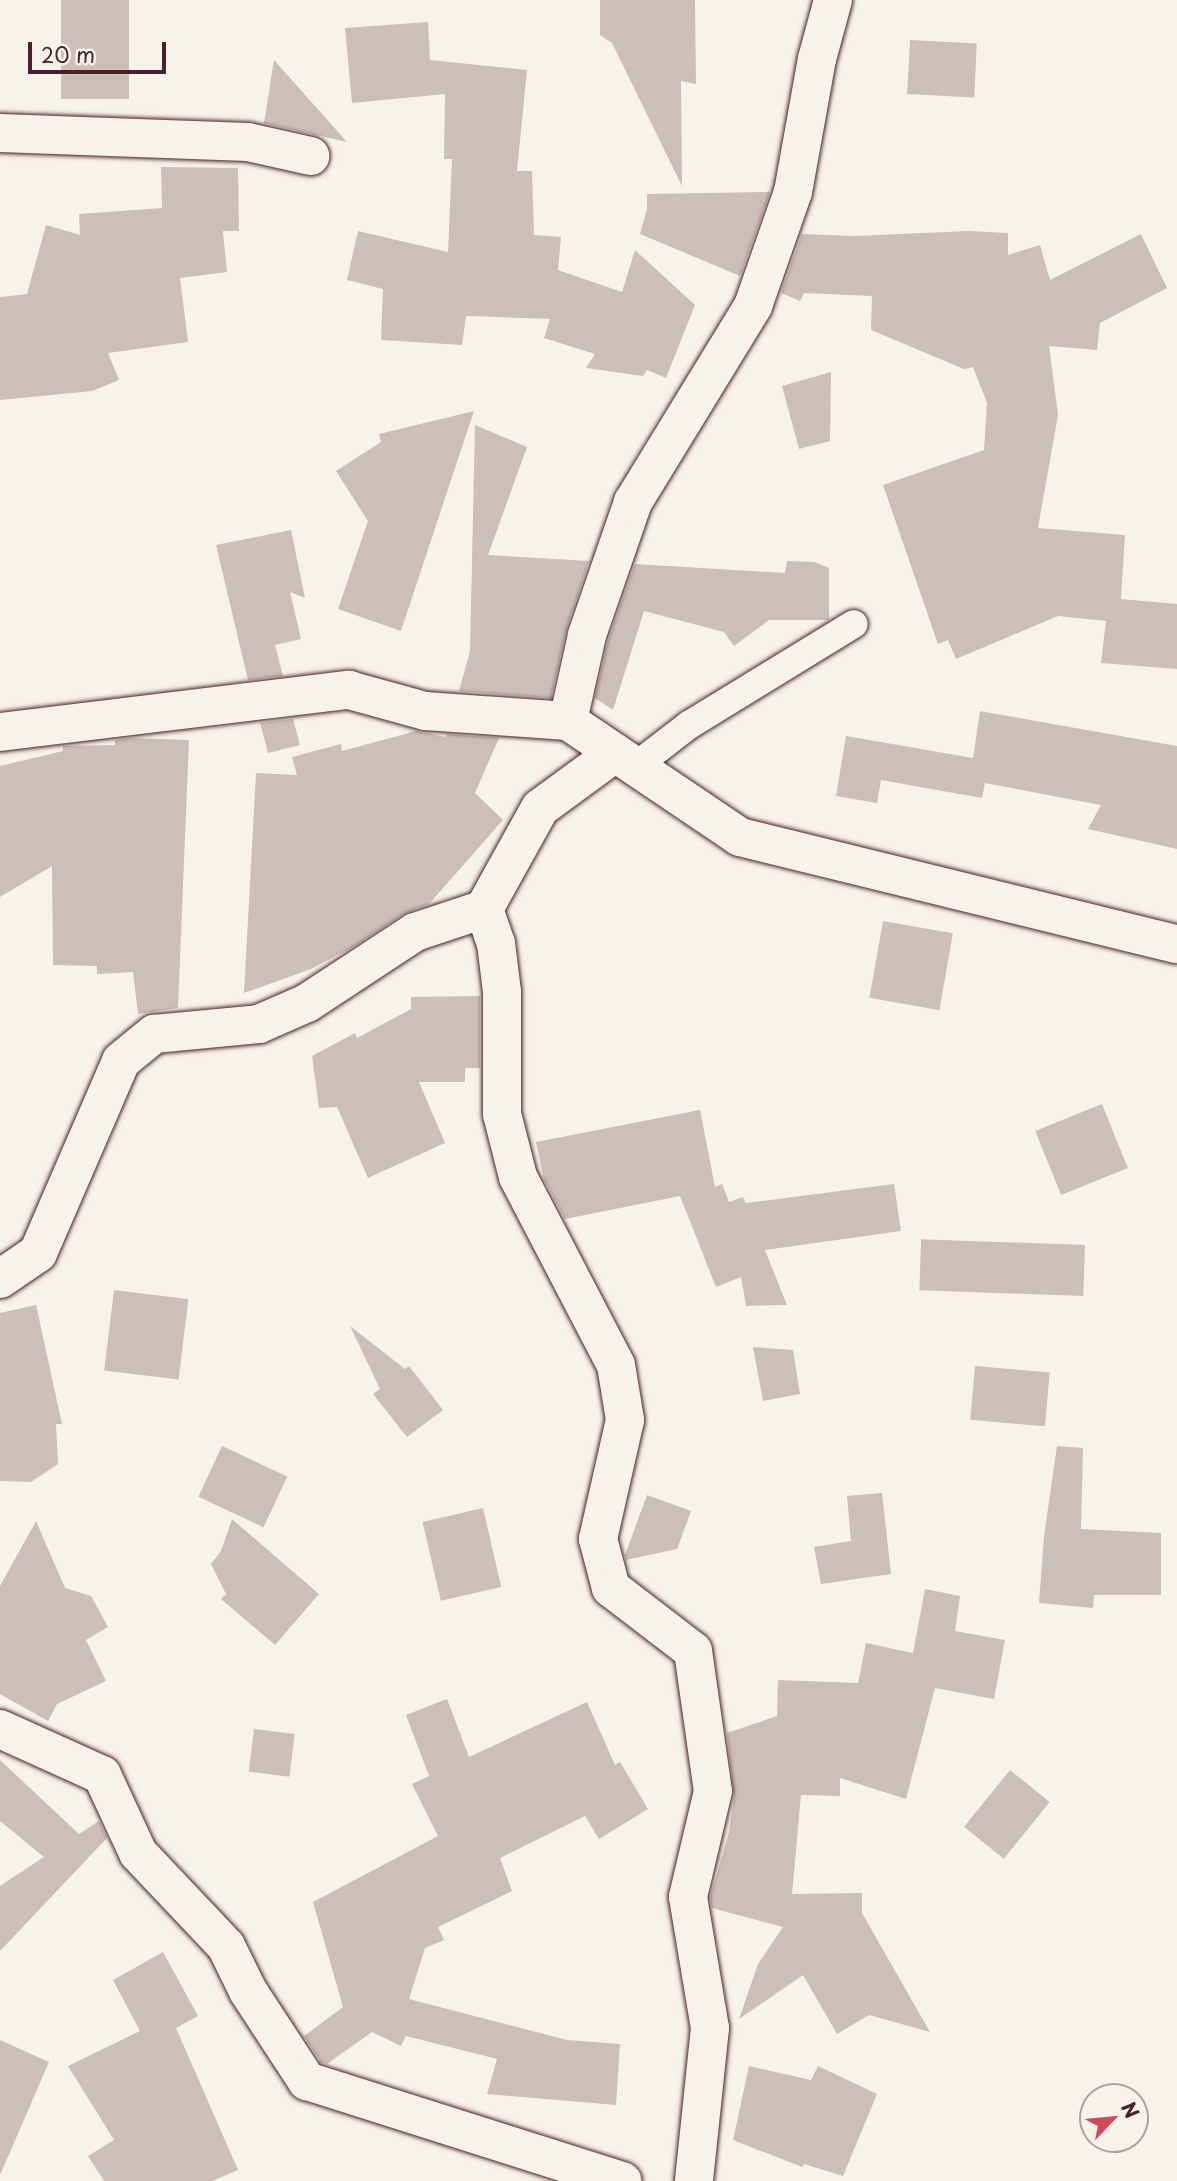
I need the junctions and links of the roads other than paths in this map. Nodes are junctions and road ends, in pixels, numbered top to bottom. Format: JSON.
{"nodes":[{"id":1,"x":832,"y":0,"type":"edge"},
{"id":2,"x":0,"y":133,"type":"edge"},
{"id":3,"x":310,"y":156,"type":"dead end"},
{"id":4,"x":853,"y":624,"type":"dead end"},
{"id":5,"x":568,"y":721,"type":"junction"},
{"id":6,"x":0,"y":732,"type":"edge"},
{"id":7,"x":626,"y":759,"type":"junction"},
{"id":8,"x":484,"y":909,"type":"junction"},
{"id":9,"x":1177,"y":944,"type":"edge"},
{"id":10,"x":0,"y":1279,"type":"edge"},
{"id":11,"x":0,"y":1729,"type":"edge"},
{"id":12,"x":623,"y":2181,"type":"edge"},
{"id":13,"x":694,"y":2181,"type":"edge"}],
"edges":[{"from":1,"to":5,"type":"street"},
{"from":2,"to":3,"type":"street"},
{"from":4,"to":7,"type":"lane"},
{"from":5,"to":6,"type":"street"},
{"from":5,"to":7,"type":"street"},
{"from":7,"to":8,"type":"street"},
{"from":7,"to":9,"type":"street"},
{"from":8,"to":10,"type":"street"},
{"from":8,"to":13,"type":"street"},
{"from":11,"to":12,"type":"street"}]}
